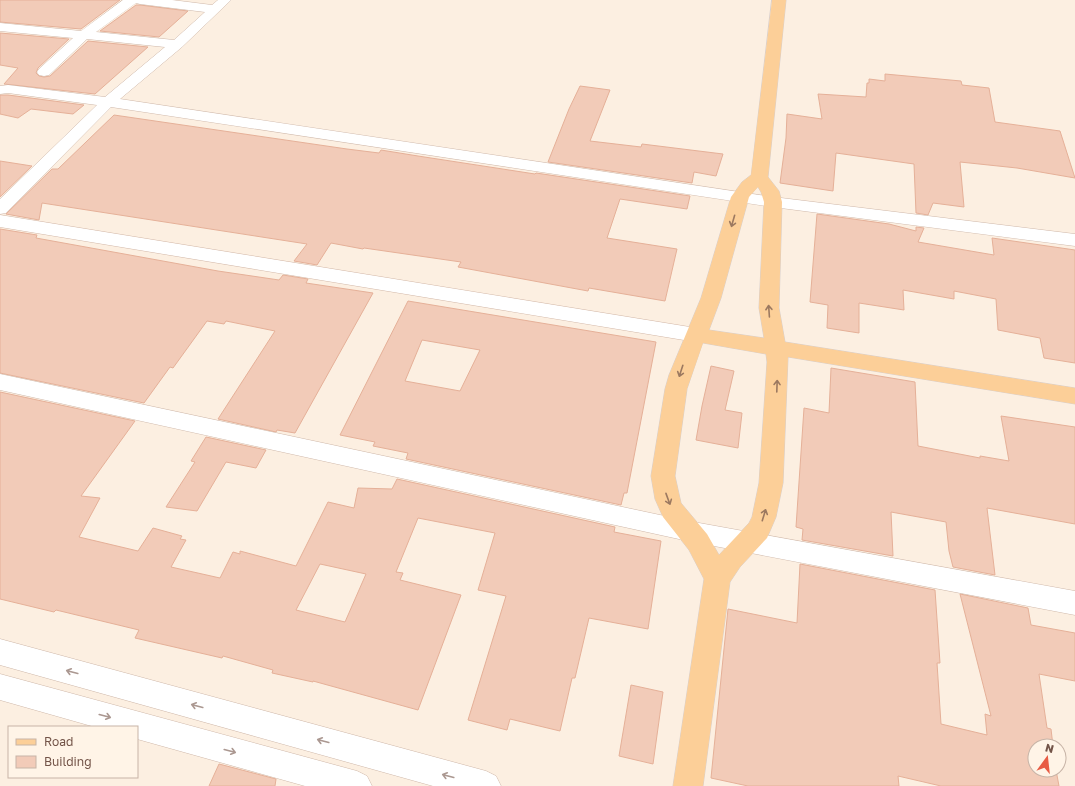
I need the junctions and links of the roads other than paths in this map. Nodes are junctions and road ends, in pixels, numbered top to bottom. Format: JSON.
{"nodes":[{"id":1,"x":131,"y":0,"type":"edge"},
{"id":2,"x":140,"y":0,"type":"edge"},
{"id":3,"x":779,"y":0,"type":"edge"},
{"id":4,"x":220,"y":5,"type":"edge"},
{"id":5,"x":0,"y":27,"type":"edge"},
{"id":6,"x":84,"y":35,"type":"junction"},
{"id":7,"x":177,"y":44,"type":"junction"},
{"id":8,"x":44,"y":72,"type":"dead end"},
{"id":9,"x":0,"y":90,"type":"edge"},
{"id":10,"x":108,"y":102,"type":"junction"},
{"id":11,"x":759,"y":177,"type":"junction"},
{"id":12,"x":740,"y":197,"type":"junction"},
{"id":13,"x":774,"y":202,"type":"junction"},
{"id":14,"x":0,"y":209,"type":"edge"},
{"id":15,"x":0,"y":221,"type":"edge"},
{"id":16,"x":1075,"y":240,"type":"edge"},
{"id":17,"x":696,"y":335,"type":"junction"},
{"id":18,"x":777,"y":349,"type":"junction"},
{"id":19,"x":0,"y":382,"type":"edge"},
{"id":20,"x":1075,"y":396,"type":"edge"},
{"id":21,"x":688,"y":531,"type":"junction"},
{"id":22,"x":749,"y":541,"type":"junction"},
{"id":23,"x":717,"y":579,"type":"junction"},
{"id":24,"x":1075,"y":603,"type":"edge"},
{"id":25,"x":0,"y":652,"type":"edge"},
{"id":26,"x":0,"y":687,"type":"edge"},
{"id":27,"x":357,"y":786,"type":"edge"},
{"id":28,"x":486,"y":786,"type":"edge"},
{"id":29,"x":688,"y":786,"type":"edge"}],
"edges":[{"from":1,"to":6,"type":"street"},
{"from":2,"to":4,"type":"street"},
{"from":3,"to":11,"type":"main road"},
{"from":4,"to":7,"type":"street"},
{"from":5,"to":6,"type":"street"},
{"from":6,"to":7,"type":"street"},
{"from":6,"to":8,"type":"street"},
{"from":7,"to":10,"type":"street"},
{"from":9,"to":10,"type":"street"},
{"from":10,"to":12,"type":"street"},
{"from":10,"to":14,"type":"street"},
{"from":11,"to":12,"type":"main road"},
{"from":11,"to":13,"type":"main road"},
{"from":12,"to":13,"type":"street"},
{"from":12,"to":17,"type":"main road","one_way":true},
{"from":13,"to":16,"type":"street"},
{"from":18,"to":13,"type":"main road","one_way":true},
{"from":15,"to":17,"type":"street"},
{"from":17,"to":18,"type":"main road"},
{"from":17,"to":21,"type":"main road","one_way":true},
{"from":18,"to":20,"type":"main road"},
{"from":22,"to":18,"type":"main road","one_way":true},
{"from":19,"to":21,"type":"street"},
{"from":21,"to":22,"type":"street"},
{"from":21,"to":23,"type":"main road"},
{"from":22,"to":23,"type":"main road"},
{"from":22,"to":24,"type":"street"},
{"from":23,"to":29,"type":"main road"},
{"from":28,"to":25,"type":"street","one_way":true},
{"from":26,"to":27,"type":"street","one_way":true}]}
